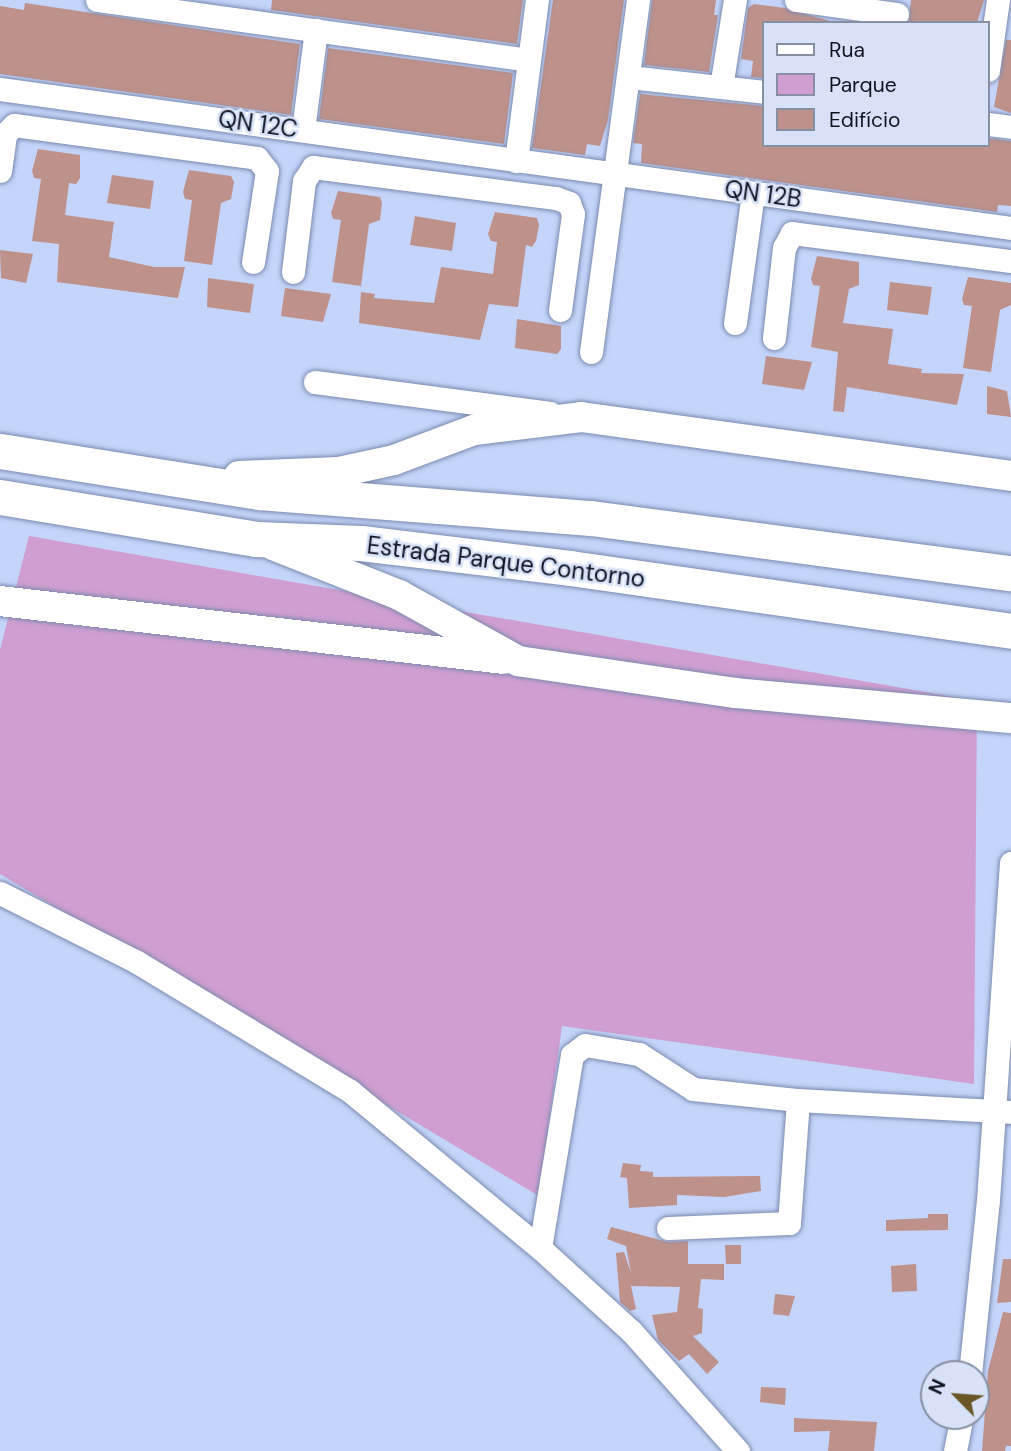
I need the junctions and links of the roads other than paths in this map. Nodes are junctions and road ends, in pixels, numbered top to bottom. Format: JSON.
{"nodes":[{"id":1,"x":97,"y":0,"type":"edge"},
{"id":2,"x":537,"y":0,"type":"edge"},
{"id":3,"x":638,"y":0,"type":"edge"},
{"id":4,"x":735,"y":0,"type":"edge"},
{"id":5,"x":796,"y":0,"type":"edge"},
{"id":6,"x":998,"y":0,"type":"edge"},
{"id":7,"x":171,"y":5,"type":"edge"},
{"id":8,"x":248,"y":10,"type":"edge"},
{"id":9,"x":898,"y":12,"type":"edge"},
{"id":10,"x":316,"y":30,"type":"junction"},
{"id":11,"x":990,"y":56,"type":"edge"},
{"id":12,"x":528,"y":60,"type":"junction"},
{"id":13,"x":629,"y":77,"type":"junction"},
{"id":14,"x":721,"y":86,"type":"junction"},
{"id":15,"x":0,"y":89,"type":"edge"},
{"id":16,"x":762,"y":92,"type":"edge"},
{"id":17,"x":990,"y":124,"type":"edge"},
{"id":18,"x":1011,"y":127,"type":"edge"},
{"id":19,"x":303,"y":130,"type":"junction"},
{"id":20,"x":516,"y":161,"type":"junction"},
{"id":21,"x":0,"y":171,"type":"edge"},
{"id":22,"x":615,"y":174,"type":"junction"},
{"id":23,"x":753,"y":193,"type":"junction"},
{"id":24,"x":1011,"y":228,"type":"edge"},
{"id":25,"x":1011,"y":261,"type":"edge"},
{"id":26,"x":253,"y":262,"type":"dead end"},
{"id":27,"x":567,"y":262,"type":"junction"},
{"id":28,"x":744,"y":263,"type":"junction"},
{"id":29,"x":604,"y":267,"type":"junction"},
{"id":30,"x":781,"y":268,"type":"junction"},
{"id":31,"x":293,"y":272,"type":"dead end"},
{"id":32,"x":560,"y":310,"type":"dead end"},
{"id":33,"x":735,"y":323,"type":"dead end"},
{"id":34,"x":774,"y":338,"type":"dead end"},
{"id":35,"x":591,"y":352,"type":"dead end"},
{"id":36,"x":315,"y":382,"type":"dead end"},
{"id":37,"x":581,"y":417,"type":"junction"},
{"id":38,"x":0,"y":451,"type":"edge"},
{"id":39,"x":1011,"y":476,"type":"edge"},
{"id":40,"x":168,"y":477,"type":"junction"},
{"id":41,"x":0,"y":497,"type":"edge"},
{"id":42,"x":256,"y":539,"type":"junction"},
{"id":43,"x":1011,"y":572,"type":"edge"},
{"id":44,"x":0,"y":601,"type":"edge"},
{"id":45,"x":1011,"y":631,"type":"edge"},
{"id":46,"x":517,"y":661,"type":"junction"},
{"id":47,"x":1011,"y":719,"type":"edge"},
{"id":48,"x":1011,"y":863,"type":"edge"},
{"id":49,"x":0,"y":892,"type":"edge"},
{"id":50,"x":798,"y":1100,"type":"junction"},
{"id":51,"x":1002,"y":1111,"type":"edge"},
{"id":52,"x":668,"y":1227,"type":"dead end"},
{"id":53,"x":540,"y":1248,"type":"junction"},
{"id":54,"x":972,"y":1360,"type":"edge"},
{"id":55,"x":959,"y":1430,"type":"edge"},
{"id":56,"x":738,"y":1451,"type":"edge"},
{"id":57,"x":955,"y":1451,"type":"edge"}],
"edges":[{"from":1,"to":7,"type":"street"},
{"from":2,"to":12,"type":"street"},
{"from":3,"to":13,"type":"street"},
{"from":4,"to":14,"type":"street"},
{"from":5,"to":9,"type":"street"},
{"from":6,"to":11,"type":"street"},
{"from":7,"to":8,"type":"street"},
{"from":8,"to":10,"type":"street"},
{"from":10,"to":12,"type":"street"},
{"from":10,"to":19,"type":"street"},
{"from":12,"to":20,"type":"street"},
{"from":13,"to":14,"type":"street"},
{"from":13,"to":22,"type":"street"},
{"from":14,"to":16,"type":"street"},
{"from":15,"to":19,"type":"street","name":"QN 12C"},
{"from":17,"to":18,"type":"street"},
{"from":19,"to":20,"type":"street","name":"QN 12C"},
{"from":20,"to":22,"type":"street","name":"QN 12B"},
{"from":21,"to":26,"type":"street"},
{"from":22,"to":23,"type":"street","name":"QN 12B"},
{"from":22,"to":29,"type":"street"},
{"from":23,"to":24,"type":"street","name":"QN 12B"},
{"from":23,"to":28,"type":"street"},
{"from":25,"to":30,"type":"street"},
{"from":27,"to":29,"type":"street"},
{"from":27,"to":31,"type":"street"},
{"from":27,"to":32,"type":"street"},
{"from":28,"to":30,"type":"street"},
{"from":28,"to":33,"type":"street"},
{"from":29,"to":35,"type":"street"},
{"from":30,"to":34,"type":"street"},
{"from":36,"to":37,"type":"street"},
{"from":37,"to":39,"type":"main road"},
{"from":37,"to":40,"type":"main road"},
{"from":38,"to":40,"type":"highway","name":"Estrada Parque Contorno"},
{"from":40,"to":43,"type":"highway","name":"Estrada Parque Contorno"},
{"from":41,"to":42,"type":"highway","name":"Estrada Parque Contorno"},
{"from":42,"to":45,"type":"highway","name":"Estrada Parque Contorno"},
{"from":42,"to":46,"type":"main road"},
{"from":44,"to":46,"type":"main road"},
{"from":46,"to":47,"type":"main road"},
{"from":48,"to":51,"type":"street"},
{"from":49,"to":53,"type":"street"},
{"from":50,"to":51,"type":"street"},
{"from":50,"to":52,"type":"street"},
{"from":50,"to":53,"type":"street"},
{"from":51,"to":54,"type":"street"},
{"from":53,"to":56,"type":"street"},
{"from":55,"to":57,"type":"street"}]}
